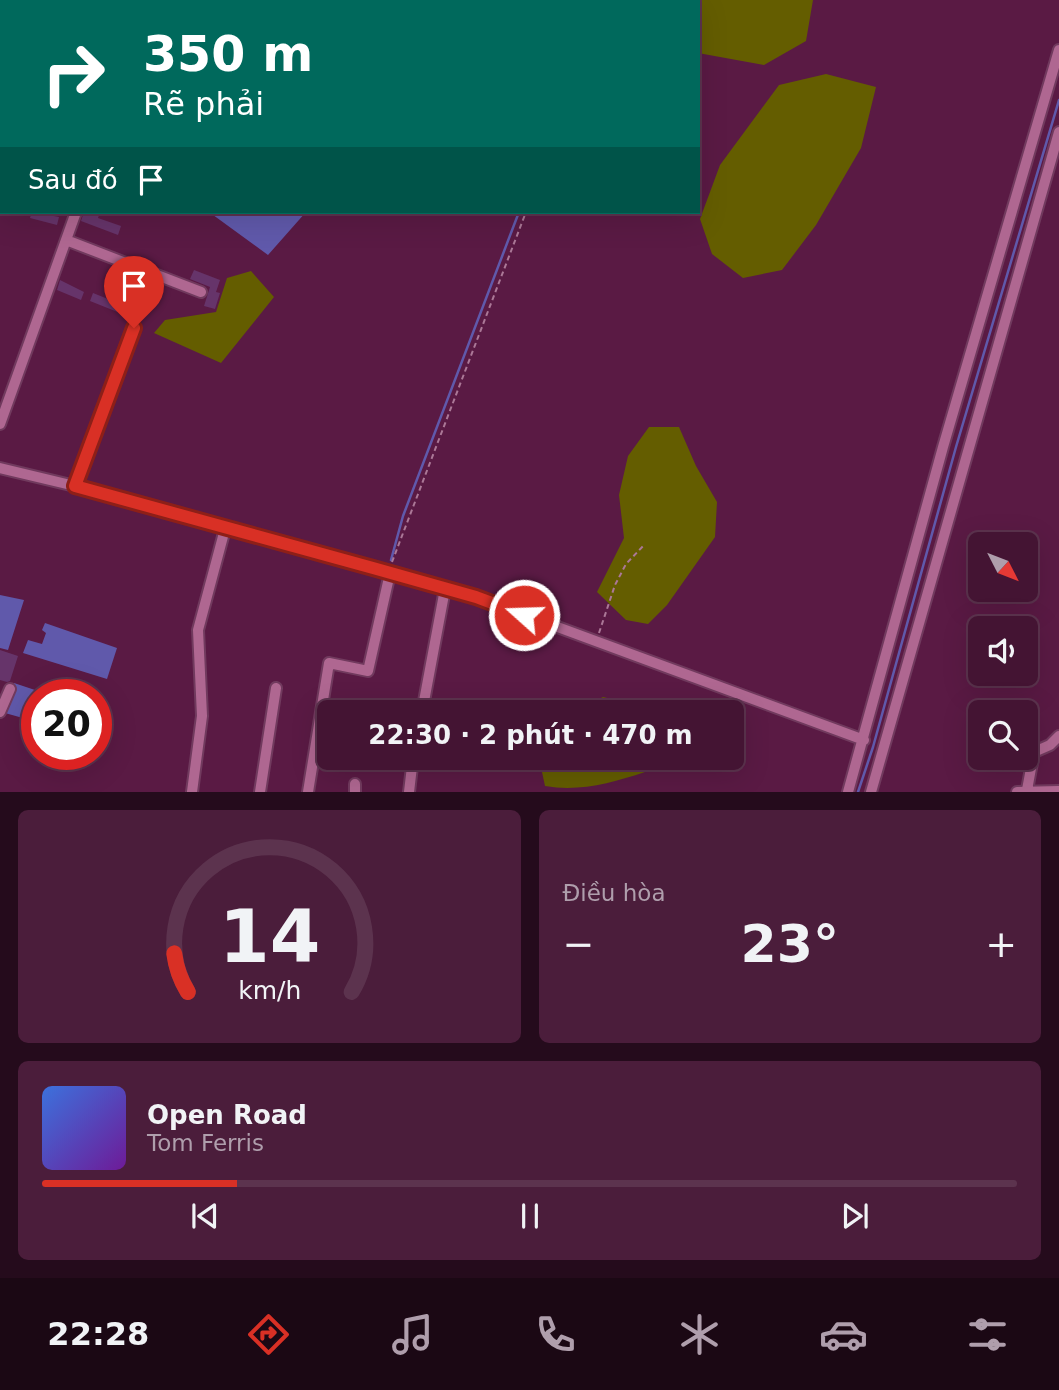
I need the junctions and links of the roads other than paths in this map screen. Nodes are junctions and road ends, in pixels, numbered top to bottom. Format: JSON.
{"nodes":[{"id":1,"x":1059,"y":50,"type":"edge"},
{"id":2,"x":1059,"y":132,"type":"edge"},
{"id":3,"x":75,"y":214,"type":"edge"},
{"id":4,"x":66,"y":240,"type":"junction"},
{"id":5,"x":201,"y":292,"type":"dead end"},
{"id":6,"x":134,"y":328,"type":"dead end"},
{"id":7,"x":0,"y":424,"type":"edge"},
{"id":8,"x":0,"y":468,"type":"edge"},
{"id":9,"x":75,"y":486,"type":"junction"},
{"id":10,"x":225,"y":529,"type":"junction"},
{"id":11,"x":390,"y":573,"type":"junction"},
{"id":12,"x":445,"y":589,"type":"junction"},
{"id":13,"x":276,"y":688,"type":"dead end"},
{"id":14,"x":10,"y":689,"type":"dead end"},
{"id":15,"x":424,"y":700,"type":"edge"},
{"id":16,"x":0,"y":712,"type":"edge"},
{"id":17,"x":1059,"y":736,"type":"edge"},
{"id":18,"x":864,"y":740,"type":"junction"},
{"id":19,"x":412,"y":770,"type":"edge"},
{"id":20,"x":1022,"y":791,"type":"edge"},
{"id":21,"x":1059,"y":791,"type":"edge"},
{"id":22,"x":192,"y":792,"type":"edge"},
{"id":23,"x":260,"y":792,"type":"edge"},
{"id":24,"x":308,"y":792,"type":"edge"},
{"id":25,"x":409,"y":792,"type":"edge"},
{"id":26,"x":848,"y":792,"type":"edge"},
{"id":27,"x":872,"y":792,"type":"edge"}],
"edges":[{"from":1,"to":18,"type":"street"},
{"from":2,"to":27,"type":"street"},
{"from":3,"to":4,"type":"street"},
{"from":4,"to":5,"type":"street"},
{"from":4,"to":7,"type":"street"},
{"from":6,"to":9,"type":"street"},
{"from":8,"to":9,"type":"street"},
{"from":9,"to":10,"type":"street"},
{"from":10,"to":11,"type":"street"},
{"from":10,"to":22,"type":"street"},
{"from":11,"to":12,"type":"street"},
{"from":11,"to":24,"type":"street"},
{"from":12,"to":15,"type":"street"},
{"from":12,"to":18,"type":"street"},
{"from":13,"to":23,"type":"street"},
{"from":14,"to":16,"type":"street"},
{"from":17,"to":20,"type":"street"},
{"from":18,"to":26,"type":"street"},
{"from":19,"to":25,"type":"street"},
{"from":20,"to":21,"type":"street"}]}
